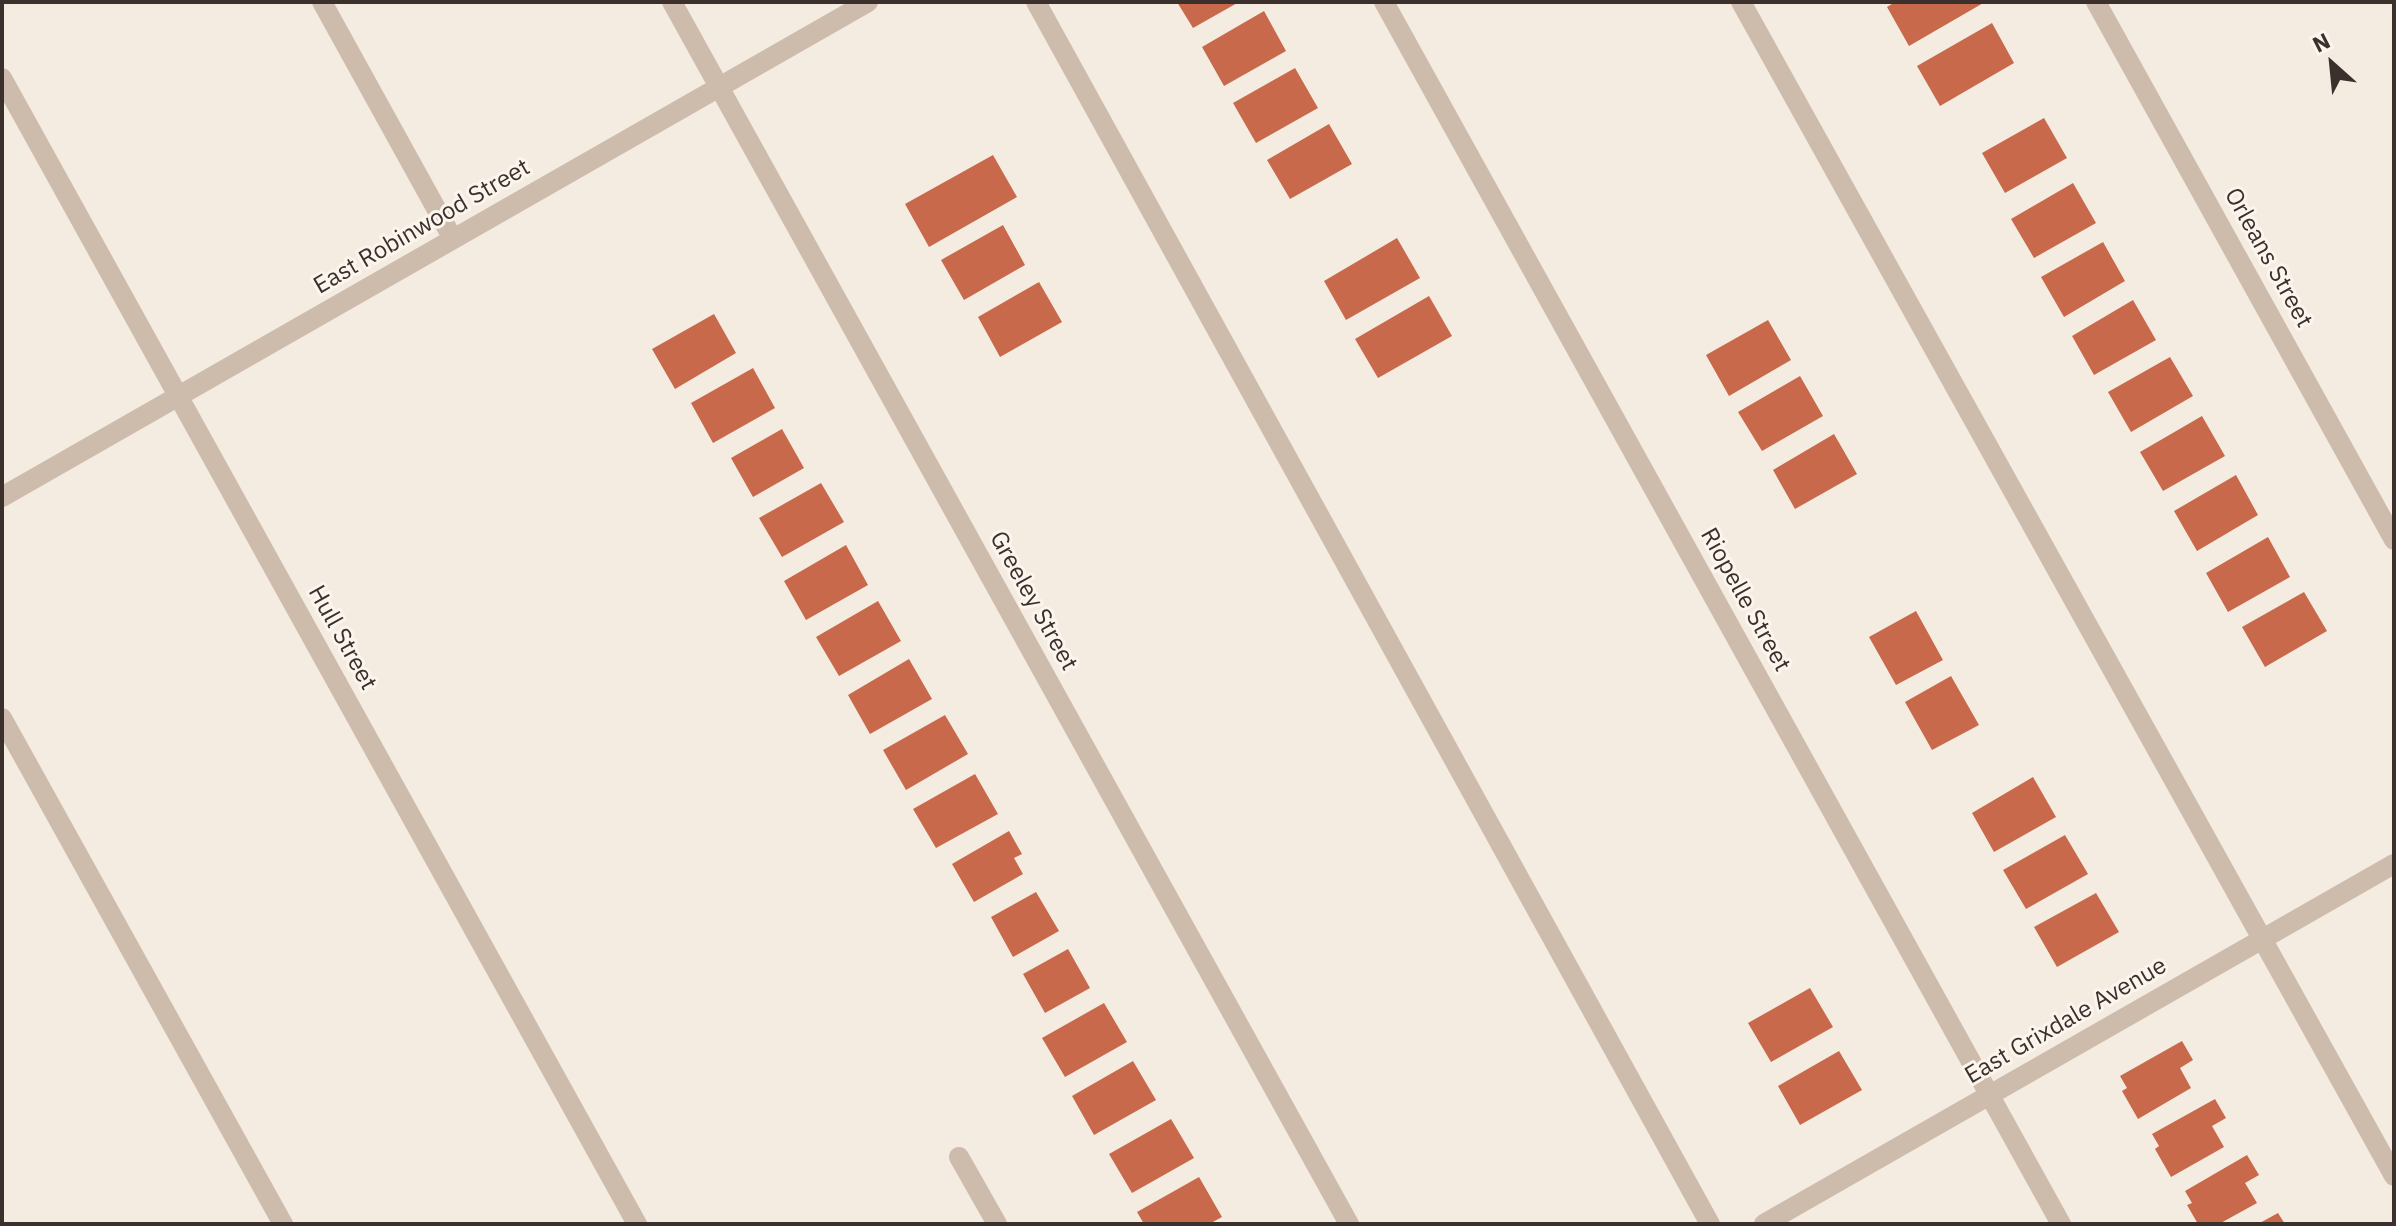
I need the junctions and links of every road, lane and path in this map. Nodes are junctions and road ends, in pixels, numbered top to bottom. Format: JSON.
{"nodes":[{"id":1,"x":322,"y":2,"type":"edge"},
{"id":2,"x":672,"y":2,"type":"edge"},
{"id":3,"x":868,"y":2,"type":"edge"},
{"id":4,"x":1036,"y":2,"type":"edge"},
{"id":5,"x":1384,"y":2,"type":"edge"},
{"id":6,"x":1741,"y":2,"type":"edge"},
{"id":7,"x":2096,"y":2,"type":"edge"},
{"id":8,"x":2,"y":78,"type":"edge"},
{"id":9,"x":719,"y":88,"type":"junction"},
{"id":10,"x":453,"y":239,"type":"junction"},
{"id":11,"x":178,"y":396,"type":"junction"},
{"id":12,"x":2,"y":497,"type":"edge"},
{"id":13,"x":2394,"y":540,"type":"edge"},
{"id":14,"x":2,"y":718,"type":"edge"},
{"id":15,"x":2394,"y":864,"type":"edge"},
{"id":16,"x":2261,"y":940,"type":"junction"},
{"id":17,"x":1989,"y":1095,"type":"junction"},
{"id":18,"x":959,"y":1157,"type":"dead end"},
{"id":19,"x":2394,"y":1176,"type":"edge"},
{"id":20,"x":283,"y":1224,"type":"edge"},
{"id":21,"x":637,"y":1224,"type":"edge"},
{"id":22,"x":997,"y":1224,"type":"edge"},
{"id":23,"x":1349,"y":1224,"type":"edge"},
{"id":24,"x":1710,"y":1224,"type":"edge"},
{"id":25,"x":1764,"y":1224,"type":"edge"},
{"id":26,"x":2061,"y":1224,"type":"edge"}],
"edges":[{"from":1,"to":10,"type":"street"},
{"from":2,"to":9,"type":"street","name":"Greeley Street"},
{"from":3,"to":9,"type":"street","name":"East Robinwood Street"},
{"from":4,"to":24,"type":"street"},
{"from":5,"to":17,"type":"street","name":"Riopelle Street"},
{"from":6,"to":16,"type":"street"},
{"from":7,"to":13,"type":"street","name":"Orleans Street"},
{"from":8,"to":11,"type":"street","name":"Hull Street"},
{"from":9,"to":10,"type":"street","name":"East Robinwood Street"},
{"from":9,"to":23,"type":"street","name":"Greeley Street"},
{"from":10,"to":11,"type":"street","name":"East Robinwood Street"},
{"from":11,"to":12,"type":"street","name":"East Robinwood Street"},
{"from":11,"to":21,"type":"street","name":"Hull Street"},
{"from":14,"to":20,"type":"street"},
{"from":15,"to":16,"type":"street","name":"East Grixdale Avenue"},
{"from":16,"to":17,"type":"street","name":"East Grixdale Avenue"},
{"from":16,"to":19,"type":"street"},
{"from":17,"to":25,"type":"street","name":"East Grixdale Avenue"},
{"from":17,"to":26,"type":"street","name":"Riopelle Street"},
{"from":18,"to":22,"type":"street"}]}
